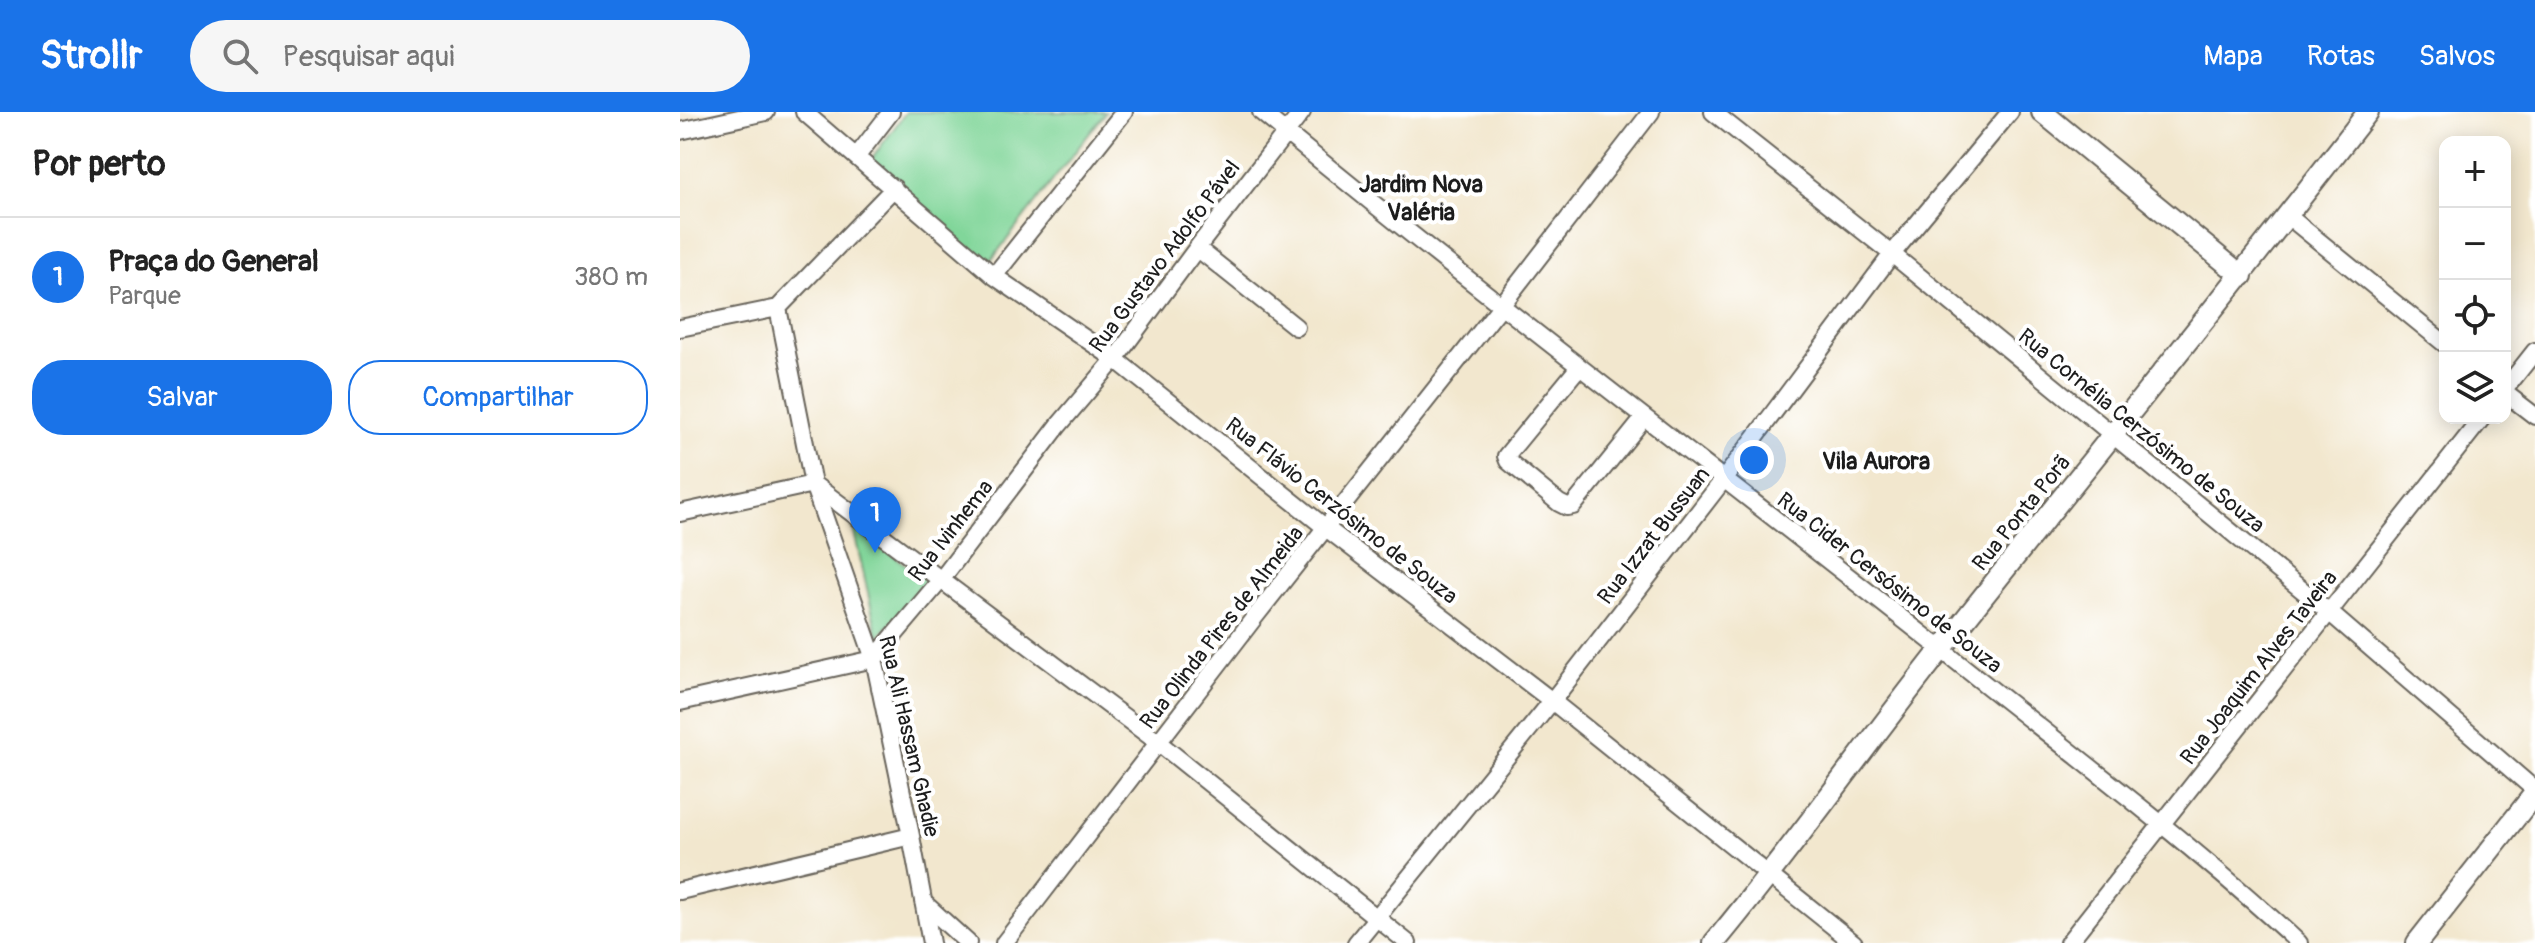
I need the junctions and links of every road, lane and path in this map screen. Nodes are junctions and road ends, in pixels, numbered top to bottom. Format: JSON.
{"nodes":[{"id":1,"x":766,"y":112,"type":"edge"},
{"id":2,"x":804,"y":112,"type":"edge"},
{"id":3,"x":891,"y":112,"type":"edge"},
{"id":4,"x":1124,"y":112,"type":"edge"},
{"id":5,"x":1261,"y":112,"type":"edge"},
{"id":6,"x":1302,"y":112,"type":"edge"},
{"id":7,"x":1651,"y":112,"type":"edge"},
{"id":8,"x":1713,"y":112,"type":"edge"},
{"id":9,"x":2010,"y":112,"type":"edge"},
{"id":10,"x":2042,"y":112,"type":"edge"},
{"id":11,"x":2368,"y":112,"type":"edge"},
{"id":12,"x":680,"y":131,"type":"edge"},
{"id":13,"x":1286,"y":133,"type":"junction"},
{"id":14,"x":857,"y":156,"type":"junction"},
{"id":15,"x":894,"y":188,"type":"junction"},
{"id":16,"x":2288,"y":216,"type":"junction"},
{"id":17,"x":1197,"y":248,"type":"junction"},
{"id":18,"x":1892,"y":254,"type":"junction"},
{"id":19,"x":994,"y":276,"type":"junction"},
{"id":20,"x":2242,"y":276,"type":"junction"},
{"id":21,"x":1501,"y":306,"type":"junction"},
{"id":22,"x":778,"y":308,"type":"junction"},
{"id":23,"x":1296,"y":327,"type":"dead end"},
{"id":24,"x":680,"y":328,"type":"edge"},
{"id":25,"x":2439,"y":339,"type":"edge"},
{"id":26,"x":2535,"y":351,"type":"edge"},
{"id":27,"x":1115,"y":359,"type":"junction"},
{"id":28,"x":1579,"y":367,"type":"junction"},
{"id":29,"x":2511,"y":383,"type":"edge"},
{"id":30,"x":2511,"y":396,"type":"edge"},
{"id":31,"x":2535,"y":416,"type":"edge"},
{"id":32,"x":1644,"y":418,"type":"junction"},
{"id":33,"x":2477,"y":424,"type":"edge"},
{"id":34,"x":1059,"y":425,"type":"joint"},
{"id":35,"x":2114,"y":435,"type":"junction"},
{"id":36,"x":1724,"y":479,"type":"junction"},
{"id":37,"x":813,"y":484,"type":"junction"},
{"id":38,"x":680,"y":513,"type":"edge"},
{"id":39,"x":1326,"y":528,"type":"junction"},
{"id":40,"x":940,"y":581,"type":"junction"},
{"id":41,"x":2329,"y":612,"type":"junction"},
{"id":42,"x":1941,"y":649,"type":"junction"},
{"id":43,"x":874,"y":659,"type":"junction"},
{"id":44,"x":1552,"y":701,"type":"junction"},
{"id":45,"x":680,"y":702,"type":"edge"},
{"id":46,"x":1159,"y":743,"type":"junction"},
{"id":47,"x":2535,"y":792,"type":"edge"},
{"id":48,"x":2162,"y":825,"type":"junction"},
{"id":49,"x":911,"y":836,"type":"junction"},
{"id":50,"x":1769,"y":876,"type":"junction"},
{"id":51,"x":680,"y":891,"type":"edge"},
{"id":52,"x":923,"y":902,"type":"junction"},
{"id":53,"x":1377,"y":918,"type":"junction"},
{"id":54,"x":931,"y":943,"type":"edge"},
{"id":55,"x":968,"y":943,"type":"edge"},
{"id":56,"x":1004,"y":943,"type":"edge"},
{"id":57,"x":1356,"y":943,"type":"edge"},
{"id":58,"x":1408,"y":943,"type":"edge"},
{"id":59,"x":1714,"y":943,"type":"edge"},
{"id":60,"x":1854,"y":943,"type":"edge"},
{"id":61,"x":2068,"y":943,"type":"edge"},
{"id":62,"x":2299,"y":943,"type":"edge"},
{"id":63,"x":2417,"y":943,"type":"edge"}],
"edges":[{"from":1,"to":12,"type":"street"},
{"from":2,"to":14,"type":"street","name":"Rua Flávio Cerzósimo de Souza"},
{"from":3,"to":14,"type":"street"},
{"from":4,"to":19,"type":"street"},
{"from":5,"to":13,"type":"street","name":"Rua Cider Cersósimo de Souza"},
{"from":6,"to":13,"type":"street","name":"Rua Gustavo Adolfo Pável"},
{"from":7,"to":21,"type":"street","name":"Rua Olinda Pires de Almeida"},
{"from":8,"to":18,"type":"street","name":"Rua Cornélia Cerzósimo de Souza"},
{"from":9,"to":18,"type":"street","name":"Rua Izzat Bussuan"},
{"from":10,"to":20,"type":"street"},
{"from":11,"to":16,"type":"street","name":"Rua Ponta Porã"},
{"from":13,"to":17,"type":"street","name":"Rua Gustavo Adolfo Pável"},
{"from":13,"to":21,"type":"street","name":"Rua Cider Cersósimo de Souza"},
{"from":14,"to":15,"type":"street","name":"Rua Flávio Cerzósimo de Souza"},
{"from":15,"to":19,"type":"street","name":"Rua Flávio Cerzósimo de Souza"},
{"from":15,"to":22,"type":"street"},
{"from":16,"to":20,"type":"street","name":"Rua Ponta Porã"},
{"from":16,"to":25,"type":"street"},
{"from":17,"to":23,"type":"street"},
{"from":17,"to":27,"type":"street","name":"Rua Gustavo Adolfo Pável"},
{"from":18,"to":35,"type":"street","name":"Rua Cornélia Cerzósimo de Souza"},
{"from":18,"to":36,"type":"street","name":"Rua Izzat Bussuan"},
{"from":19,"to":27,"type":"street","name":"Rua Flávio Cerzósimo de Souza"},
{"from":20,"to":35,"type":"street","name":"Rua Ponta Porã"},
{"from":21,"to":28,"type":"street","name":"Rua Cider Cersósimo de Souza"},
{"from":21,"to":39,"type":"street","name":"Rua Olinda Pires de Almeida"},
{"from":22,"to":24,"type":"street"},
{"from":22,"to":37,"type":"street","name":"Rua Ali Hassam Ghadie"},
{"from":26,"to":29,"type":"street"},
{"from":27,"to":34,"type":"street","name":"Rua Gustavo Adolfo Pável"},
{"from":27,"to":39,"type":"street","name":"Rua Flávio Cerzósimo de Souza"},
{"from":28,"to":32,"type":"street","name":"Rua Cider Cersósimo de Souza"},
{"from":28,"to":32,"type":"street"},
{"from":30,"to":31,"type":"street"},
{"from":32,"to":36,"type":"street","name":"Rua Cider Cersósimo de Souza"},
{"from":33,"to":41,"type":"street","name":"Rua Joaquim Alves Taveira"},
{"from":34,"to":40,"type":"street","name":"Rua Ivinhema"},
{"from":35,"to":41,"type":"street","name":"Rua Cornélia Cerzósimo de Souza"},
{"from":35,"to":42,"type":"street","name":"Rua Ponta Porã"},
{"from":36,"to":42,"type":"street","name":"Rua Cider Cersósimo de Souza"},
{"from":36,"to":44,"type":"street","name":"Rua Izzat Bussuan"},
{"from":37,"to":38,"type":"street"},
{"from":37,"to":40,"type":"street"},
{"from":37,"to":43,"type":"street","name":"Rua Ali Hassam Ghadie"},
{"from":39,"to":44,"type":"street","name":"Rua Flávio Cerzósimo de Souza"},
{"from":39,"to":46,"type":"street","name":"Rua Olinda Pires de Almeida"},
{"from":40,"to":43,"type":"street","name":"Rua Ivinhema"},
{"from":40,"to":46,"type":"street"},
{"from":41,"to":47,"type":"street","name":"Rua Cornélia Cerzósimo de Souza"},
{"from":41,"to":48,"type":"street","name":"Rua Joaquim Alves Taveira"},
{"from":42,"to":48,"type":"street","name":"Rua Cider Cersósimo de Souza"},
{"from":42,"to":50,"type":"street","name":"Rua Ponta Porã"},
{"from":43,"to":45,"type":"street"},
{"from":43,"to":49,"type":"street","name":"Rua Ali Hassam Ghadie"},
{"from":44,"to":50,"type":"street","name":"Rua Flávio Cerzósimo de Souza"},
{"from":44,"to":53,"type":"street","name":"Rua Izzat Bussuan"},
{"from":46,"to":53,"type":"street"},
{"from":46,"to":56,"type":"street","name":"Rua Olinda Pires de Almeida"},
{"from":47,"to":63,"type":"street"},
{"from":48,"to":61,"type":"street","name":"Rua Joaquim Alves Taveira"},
{"from":48,"to":62,"type":"street","name":"Rua Cider Cersósimo de Souza"},
{"from":49,"to":51,"type":"street"},
{"from":49,"to":52,"type":"street","name":"Rua Ali Hassam Ghadie"},
{"from":50,"to":59,"type":"street","name":"Rua Ponta Porã"},
{"from":50,"to":60,"type":"street","name":"Rua Flávio Cerzósimo de Souza"},
{"from":52,"to":54,"type":"street","name":"Rua Ali Hassam Ghadie"},
{"from":52,"to":55,"type":"street"},
{"from":53,"to":57,"type":"street","name":"Rua Izzat Bussuan"},
{"from":53,"to":58,"type":"street"}]}
